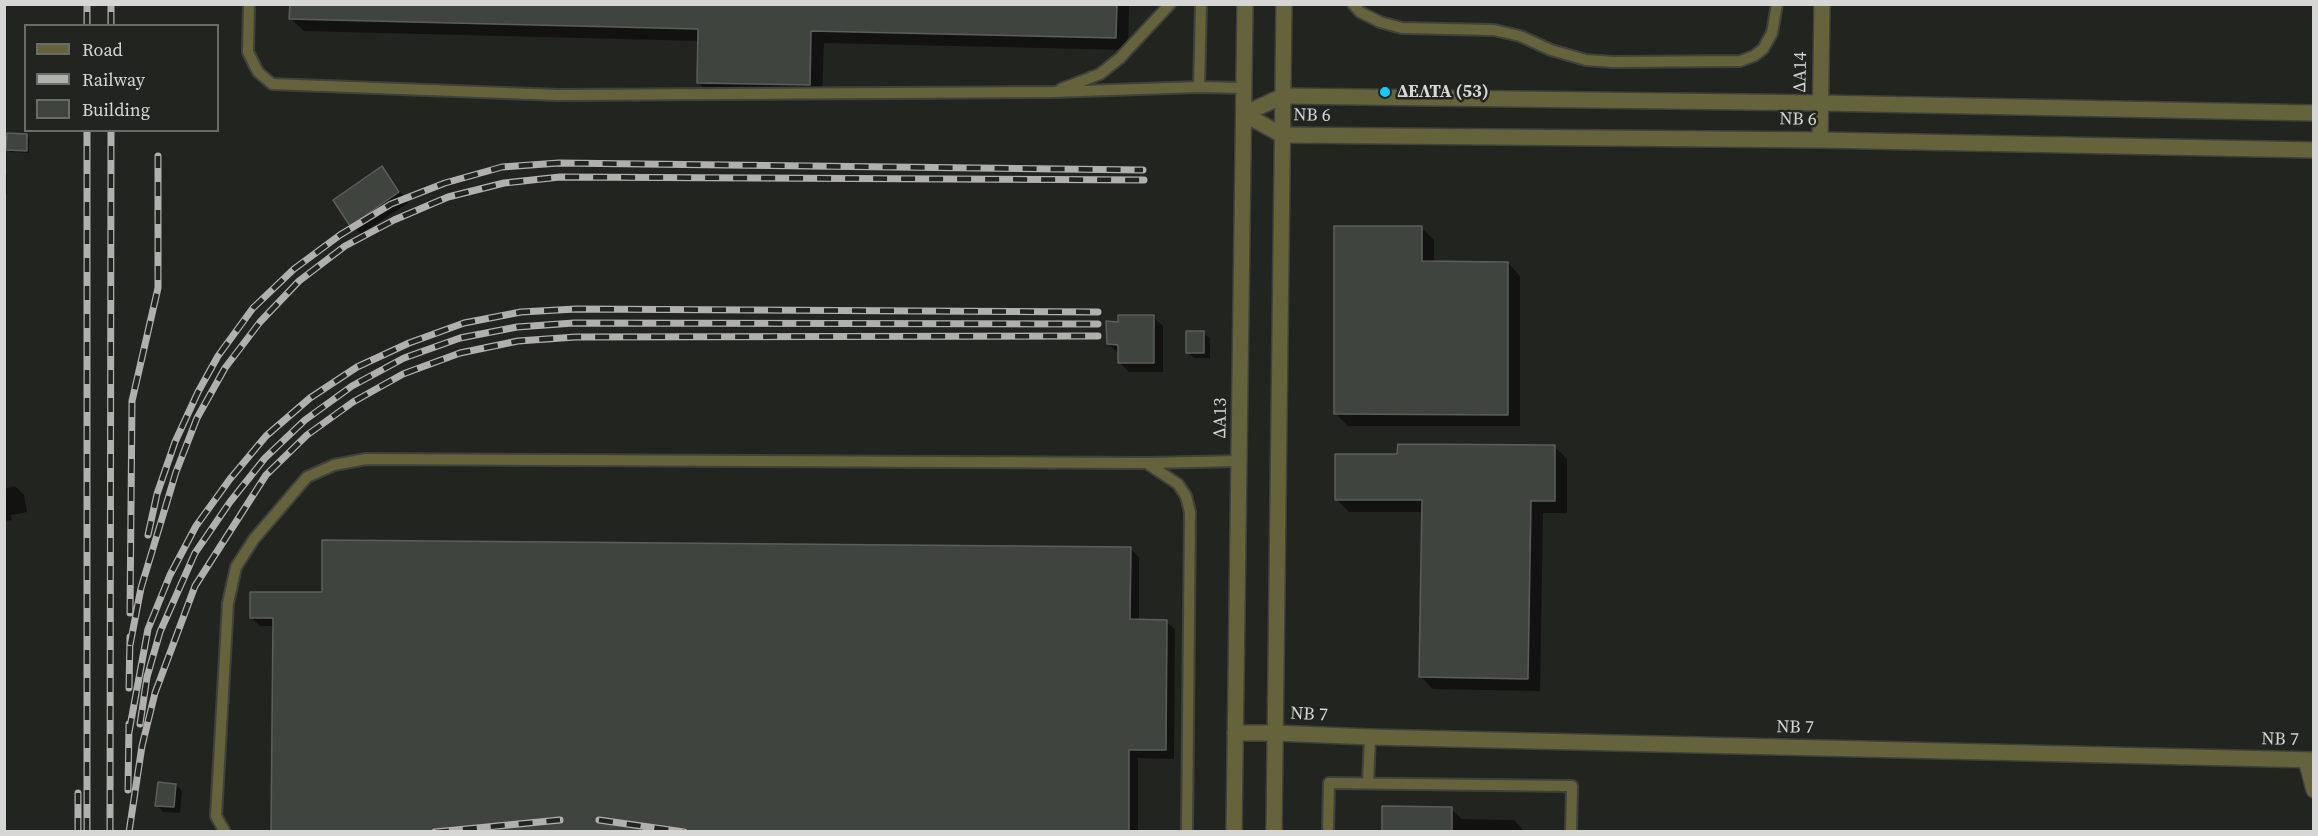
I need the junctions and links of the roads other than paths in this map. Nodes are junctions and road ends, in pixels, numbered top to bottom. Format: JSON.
{"nodes":[{"id":1,"x":249,"y":4,"type":"edge"},
{"id":2,"x":1170,"y":4,"type":"edge"},
{"id":3,"x":1201,"y":4,"type":"edge"},
{"id":4,"x":1245,"y":4,"type":"edge"},
{"id":5,"x":1284,"y":4,"type":"edge"},
{"id":6,"x":1353,"y":4,"type":"edge"},
{"id":7,"x":1777,"y":4,"type":"edge"},
{"id":8,"x":1822,"y":4,"type":"edge"},
{"id":9,"x":1199,"y":87,"type":"junction"},
{"id":10,"x":1244,"y":88,"type":"junction"},
{"id":11,"x":1053,"y":92,"type":"junction"},
{"id":12,"x":1283,"y":96,"type":"junction"},
{"id":13,"x":1821,"y":103,"type":"junction"},
{"id":14,"x":2313,"y":113,"type":"edge"},
{"id":15,"x":1244,"y":114,"type":"junction"},
{"id":16,"x":1282,"y":135,"type":"junction"},
{"id":17,"x":1820,"y":140,"type":"junction"},
{"id":18,"x":2313,"y":150,"type":"edge"},
{"id":19,"x":1240,"y":461,"type":"junction"},
{"id":20,"x":1148,"y":463,"type":"junction"},
{"id":21,"x":1234,"y":733,"type":"junction"},
{"id":22,"x":1275,"y":733,"type":"junction"},
{"id":23,"x":1370,"y":737,"type":"junction"},
{"id":24,"x":2309,"y":760,"type":"edge"},
{"id":25,"x":1368,"y":783,"type":"junction"},
{"id":26,"x":2313,"y":790,"type":"edge"},
{"id":27,"x":225,"y":831,"type":"edge"},
{"id":28,"x":1188,"y":831,"type":"edge"},
{"id":29,"x":1234,"y":831,"type":"edge"},
{"id":30,"x":1274,"y":831,"type":"edge"},
{"id":31,"x":1328,"y":831,"type":"edge"},
{"id":32,"x":1571,"y":831,"type":"edge"}],
"edges":[{"from":1,"to":11,"type":"lane"},
{"from":2,"to":11,"type":"lane"},
{"from":3,"to":9,"type":"lane"},
{"from":4,"to":10,"type":"street","name":"ΔΑ13"},
{"from":5,"to":12,"type":"street"},
{"from":6,"to":7,"type":"lane"},
{"from":8,"to":13,"type":"street","name":"ΔΑ14"},
{"from":9,"to":10,"type":"lane"},
{"from":9,"to":11,"type":"lane"},
{"from":10,"to":15,"type":"street","name":"ΔΑ13"},
{"from":12,"to":13,"type":"street","name":"ΝΒ 6"},
{"from":12,"to":15,"type":"street"},
{"from":12,"to":16,"type":"street"},
{"from":13,"to":14,"type":"street","name":"ΝΒ 6"},
{"from":13,"to":17,"type":"street","name":"ΔΑ14"},
{"from":15,"to":16,"type":"street"},
{"from":15,"to":19,"type":"street","name":"ΔΑ13"},
{"from":16,"to":17,"type":"street","name":"ΝΒ 6"},
{"from":16,"to":22,"type":"street"},
{"from":17,"to":18,"type":"street","name":"ΝΒ 6"},
{"from":19,"to":20,"type":"lane"},
{"from":19,"to":21,"type":"street","name":"ΔΑ13"},
{"from":20,"to":27,"type":"lane"},
{"from":20,"to":28,"type":"lane"},
{"from":21,"to":22,"type":"street","name":"ΝΒ 7"},
{"from":21,"to":29,"type":"street","name":"ΔΑ13"},
{"from":22,"to":23,"type":"street","name":"ΝΒ 7"},
{"from":22,"to":30,"type":"street"},
{"from":23,"to":24,"type":"street","name":"ΝΒ 7"},
{"from":23,"to":25,"type":"lane"},
{"from":24,"to":26,"type":"street"},
{"from":25,"to":31,"type":"lane"},
{"from":25,"to":32,"type":"lane"}]}
